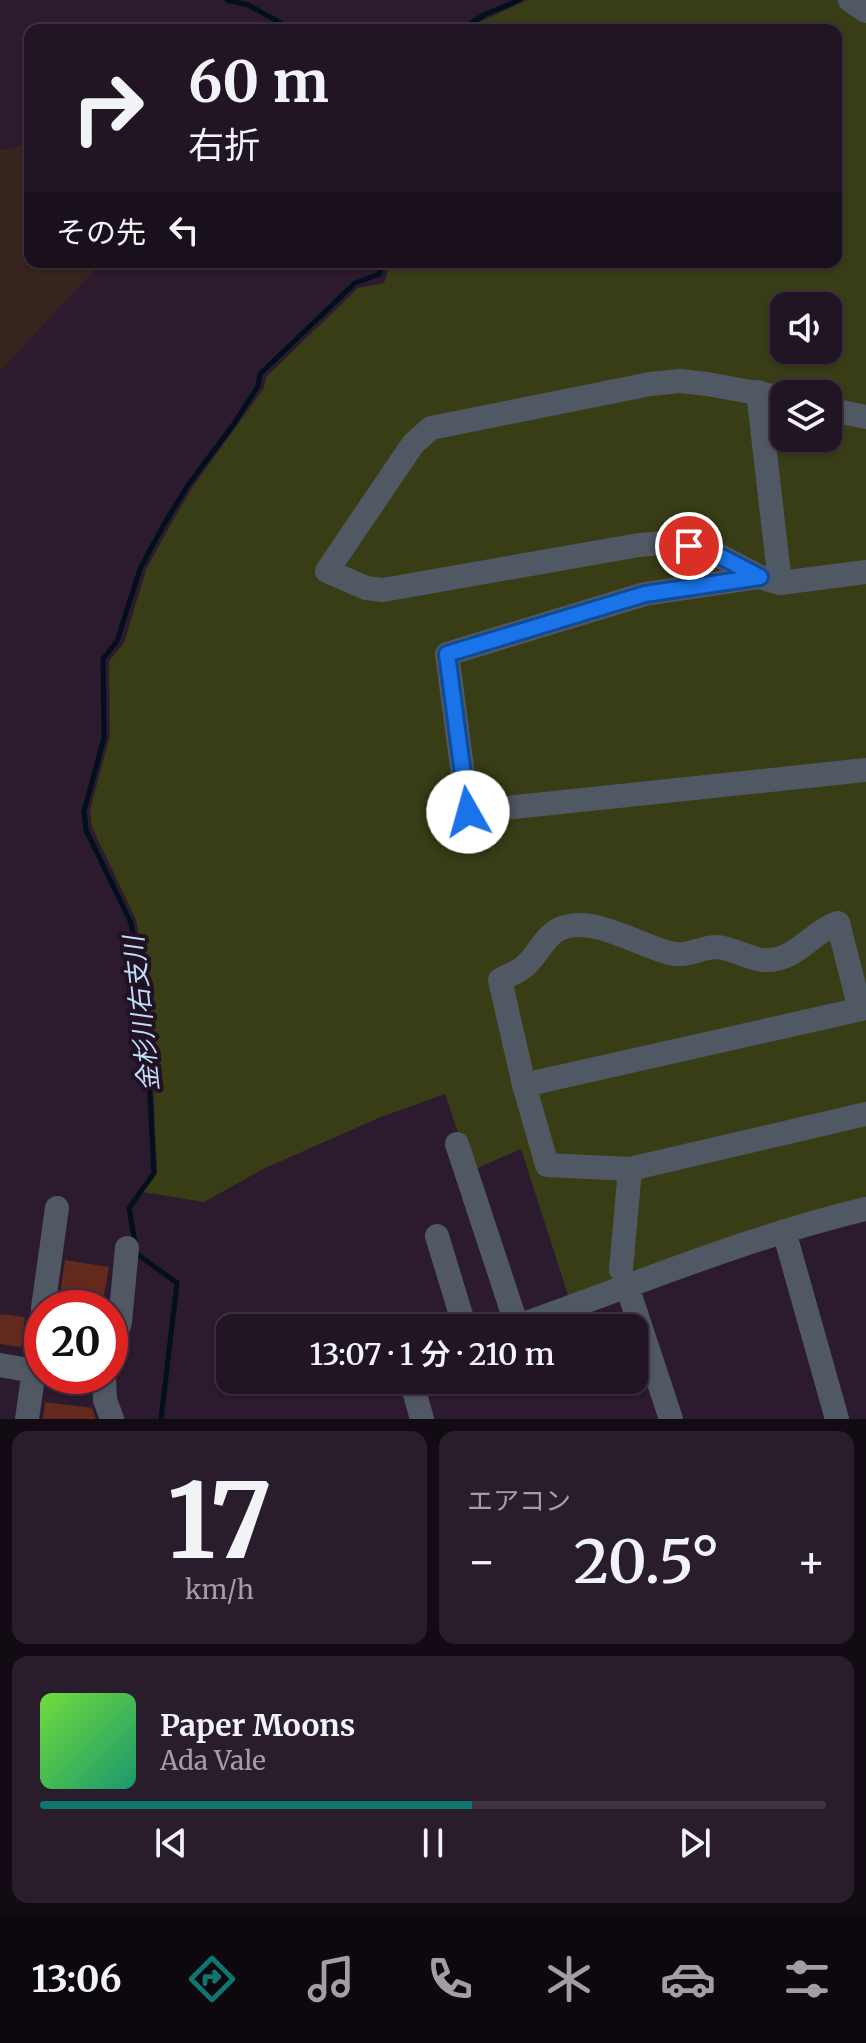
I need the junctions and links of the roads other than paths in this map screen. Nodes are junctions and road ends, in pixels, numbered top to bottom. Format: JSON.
{"nodes":[{"id":1,"x":850,"y":0,"type":"edge"},
{"id":2,"x":866,"y":11,"type":"edge"},
{"id":3,"x":758,"y":392,"type":"junction"},
{"id":4,"x":770,"y":395,"type":"edge"},
{"id":5,"x":842,"y":412,"type":"edge"},
{"id":6,"x":866,"y":417,"type":"edge"},
{"id":7,"x":866,"y":572,"type":"edge"},
{"id":8,"x":770,"y":580,"type":"junction"},
{"id":9,"x":866,"y":770,"type":"edge"},
{"id":10,"x":863,"y":1009,"type":"edge"},
{"id":11,"x":524,"y":1085,"type":"junction"},
{"id":12,"x":866,"y":1114,"type":"edge"},
{"id":13,"x":457,"y":1144,"type":"dead end"},
{"id":14,"x":630,"y":1169,"type":"junction"},
{"id":15,"x":57,"y":1208,"type":"dead end"},
{"id":16,"x":866,"y":1209,"type":"edge"},
{"id":17,"x":784,"y":1231,"type":"junction"},
{"id":18,"x":437,"y":1236,"type":"dead end"},
{"id":19,"x":127,"y":1248,"type":"dead end"},
{"id":20,"x":624,"y":1278,"type":"junction"},
{"id":21,"x":46,"y":1290,"type":"edge"},
{"id":22,"x":123,"y":1290,"type":"edge"},
{"id":23,"x":461,"y":1314,"type":"edge"},
{"id":24,"x":511,"y":1314,"type":"edge"},
{"id":25,"x":544,"y":1314,"type":"edge"},
{"id":26,"x":0,"y":1365,"type":"edge"},
{"id":27,"x":24,"y":1369,"type":"edge"},
{"id":28,"x":31,"y":1394,"type":"edge"},
{"id":29,"x":105,"y":1394,"type":"edge"},
{"id":30,"x":415,"y":1394,"type":"edge"},
{"id":31,"x":27,"y":1419,"type":"edge"},
{"id":32,"x":112,"y":1419,"type":"edge"},
{"id":33,"x":422,"y":1419,"type":"edge"},
{"id":34,"x":671,"y":1419,"type":"edge"},
{"id":35,"x":837,"y":1419,"type":"edge"}],
"edges":[{"from":1,"to":2,"type":"street"},
{"from":3,"to":4,"type":"street"},
{"from":3,"to":8,"type":"street"},
{"from":3,"to":8,"type":"street"},
{"from":5,"to":6,"type":"street"},
{"from":7,"to":8,"type":"street"},
{"from":8,"to":9,"type":"street"},
{"from":10,"to":11,"type":"street"},
{"from":10,"to":11,"type":"street"},
{"from":11,"to":14,"type":"street"},
{"from":12,"to":14,"type":"street"},
{"from":13,"to":24,"type":"street"},
{"from":14,"to":20,"type":"street"},
{"from":15,"to":21,"type":"street"},
{"from":16,"to":17,"type":"street"},
{"from":17,"to":20,"type":"street"},
{"from":17,"to":35,"type":"street"},
{"from":18,"to":23,"type":"street"},
{"from":19,"to":22,"type":"street"},
{"from":20,"to":25,"type":"street"},
{"from":20,"to":34,"type":"street"},
{"from":26,"to":27,"type":"street"},
{"from":28,"to":31,"type":"street"},
{"from":29,"to":32,"type":"street"},
{"from":30,"to":33,"type":"street"}]}
